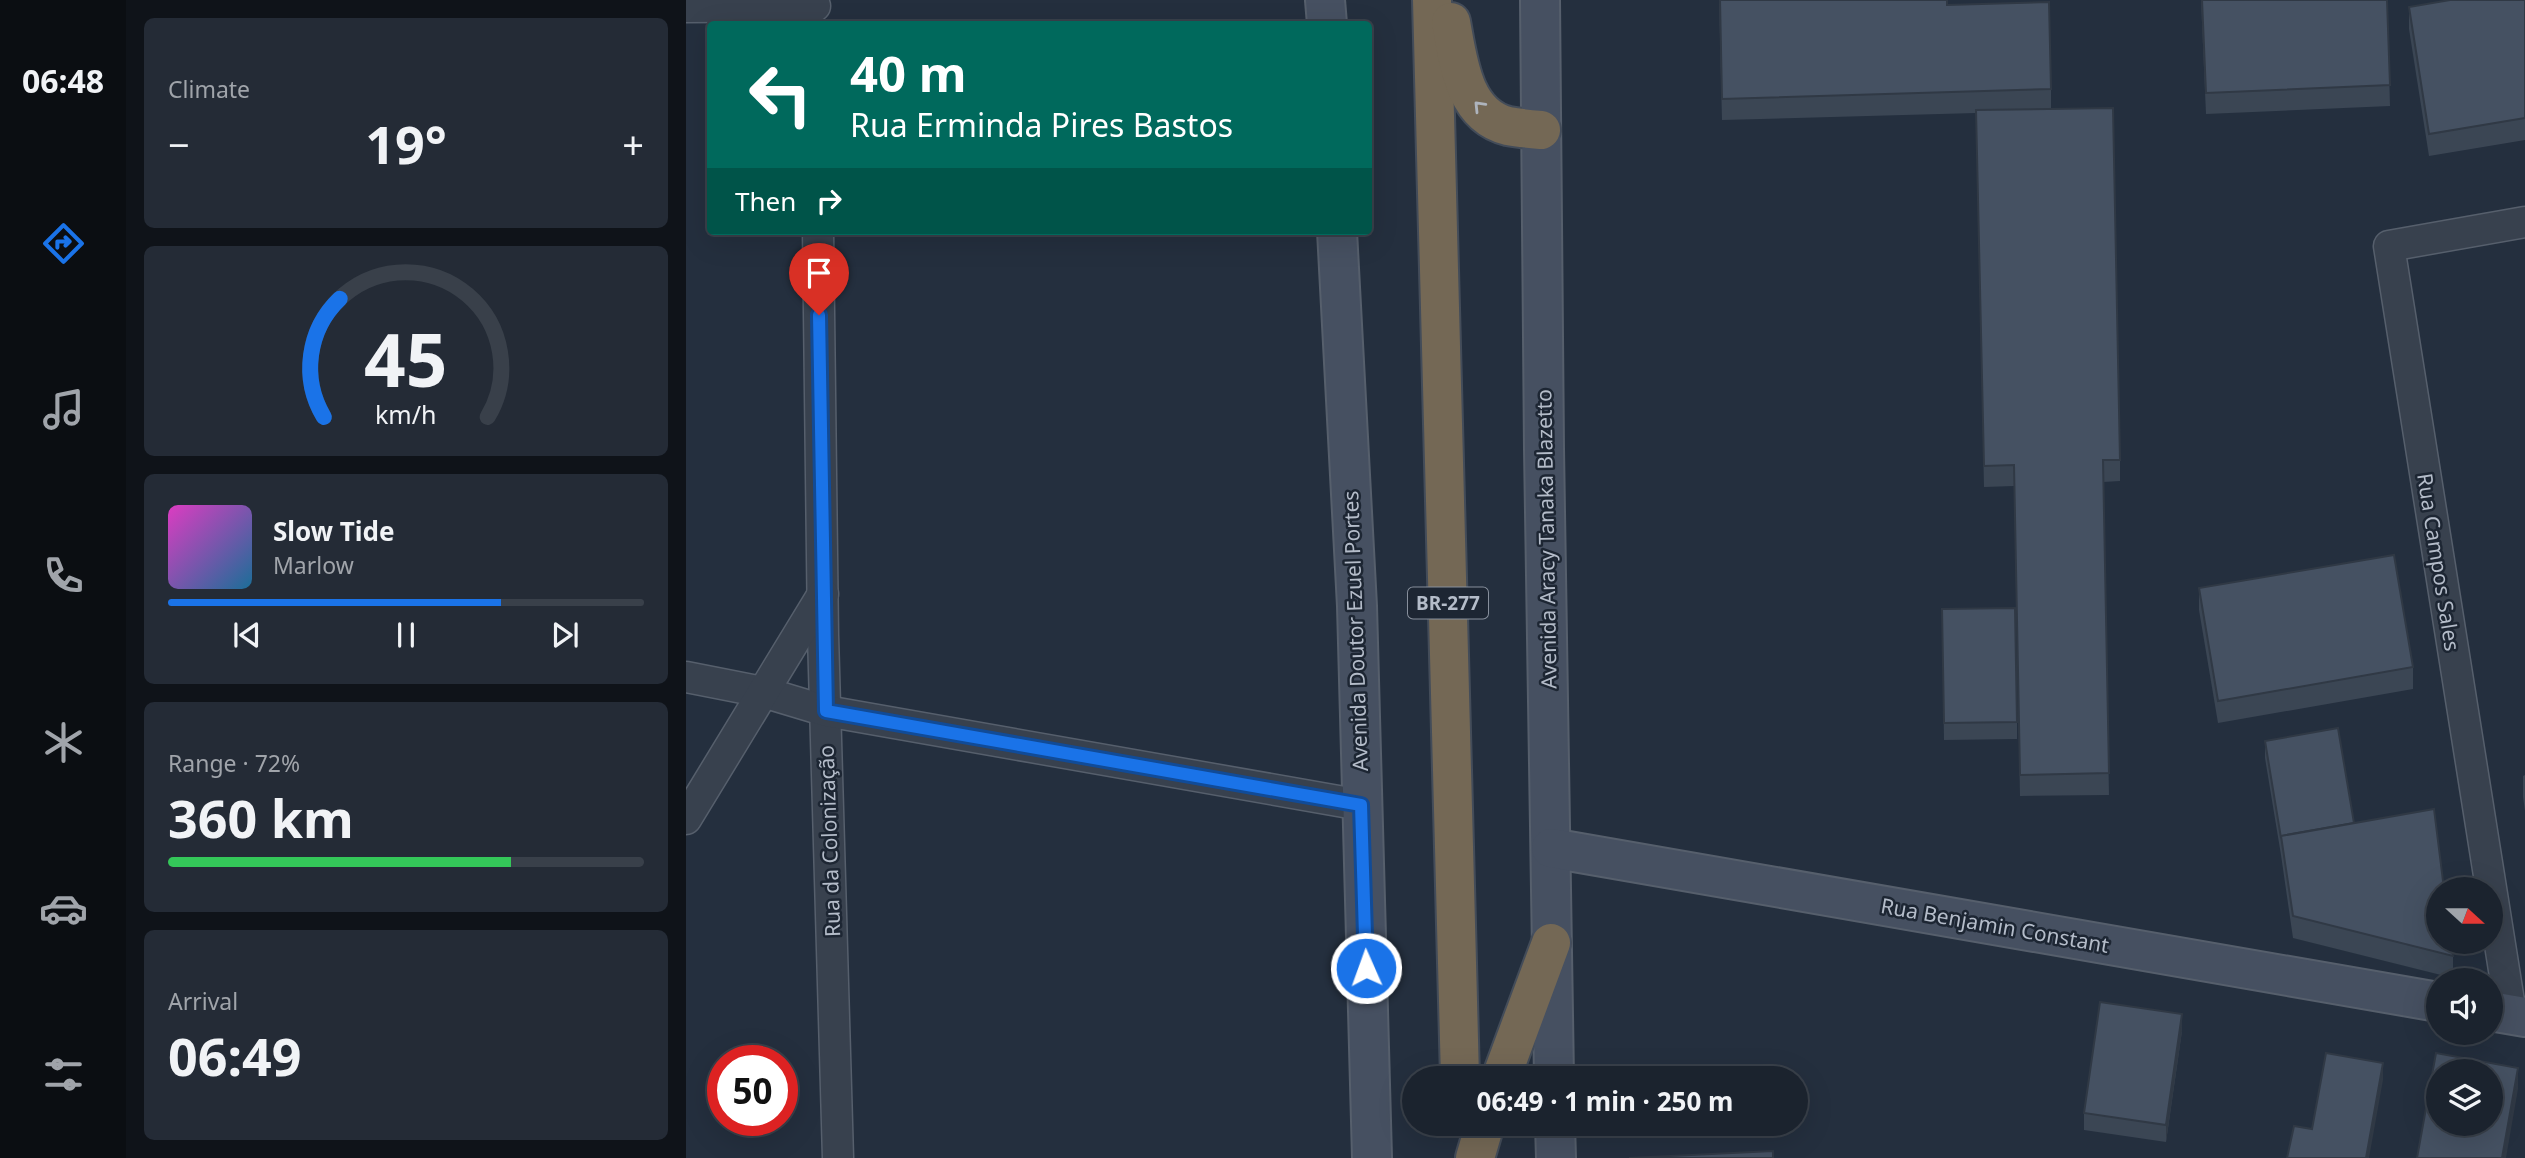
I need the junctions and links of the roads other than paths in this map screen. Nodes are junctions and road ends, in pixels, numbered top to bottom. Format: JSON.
{"nodes":[{"id":1,"x":1325,"y":0,"type":"edge"},
{"id":2,"x":1432,"y":0,"type":"edge"},
{"id":3,"x":1446,"y":0,"type":"edge"},
{"id":4,"x":1540,"y":0,"type":"edge"},
{"id":5,"x":686,"y":7,"type":"edge"},
{"id":6,"x":815,"y":10,"type":"edge"},
{"id":7,"x":1327,"y":21,"type":"edge"},
{"id":8,"x":1541,"y":130,"type":"junction"},
{"id":9,"x":2525,"y":222,"type":"edge"},
{"id":10,"x":818,"y":235,"type":"edge"},
{"id":11,"x":1338,"y":235,"type":"edge"},
{"id":12,"x":823,"y":594,"type":"junction"},
{"id":13,"x":686,"y":677,"type":"edge"},
{"id":14,"x":763,"y":692,"type":"junction"},
{"id":15,"x":826,"y":711,"type":"junction"},
{"id":16,"x":1361,"y":805,"type":"junction"},
{"id":17,"x":686,"y":819,"type":"edge"},
{"id":18,"x":1551,"y":848,"type":"junction"},
{"id":19,"x":1552,"y":943,"type":"junction"},
{"id":20,"x":2426,"y":1000,"type":"edge"},
{"id":21,"x":2509,"y":1014,"type":"edge"},
{"id":22,"x":1460,"y":1066,"type":"edge"},
{"id":23,"x":1506,"y":1066,"type":"edge"},
{"id":24,"x":1555,"y":1066,"type":"edge"},
{"id":25,"x":1461,"y":1136,"type":"edge"},
{"id":26,"x":1481,"y":1136,"type":"edge"},
{"id":27,"x":1555,"y":1136,"type":"edge"},
{"id":28,"x":838,"y":1158,"type":"edge"},
{"id":29,"x":1372,"y":1158,"type":"edge"},
{"id":30,"x":1462,"y":1158,"type":"edge"},
{"id":31,"x":1475,"y":1158,"type":"edge"},
{"id":32,"x":1556,"y":1158,"type":"edge"}],
"edges":[{"from":1,"to":7,"type":"main road"},
{"from":2,"to":22,"type":"highway","number":"BR-277"},
{"from":8,"to":3,"type":"highway","one_way":true},
{"from":4,"to":8,"type":"main road","name":"Avenida Aracy Tanaka Blazetto"},
{"from":5,"to":6,"type":"street"},
{"from":8,"to":18,"type":"main road","name":"Avenida Aracy Tanaka Blazetto"},
{"from":9,"to":21,"type":"street","name":"Rua Campos Sales"},
{"from":10,"to":12,"type":"street","name":"Rua da Colonização"},
{"from":11,"to":16,"type":"main road","name":"Avenida Doutor Ezuel Portes"},
{"from":12,"to":14,"type":"street"},
{"from":12,"to":15,"type":"street","name":"Rua da Colonização"},
{"from":13,"to":14,"type":"street"},
{"from":14,"to":15,"type":"street"},
{"from":14,"to":17,"type":"street"},
{"from":15,"to":16,"type":"street"},
{"from":15,"to":28,"type":"street","name":"Rua da Colonização"},
{"from":16,"to":29,"type":"main road","name":"Avenida Doutor Ezuel Portes"},
{"from":18,"to":19,"type":"main road","name":"Avenida Aracy Tanaka Blazetto"},
{"from":18,"to":20,"type":"main road","name":"Rua Benjamin Constant"},
{"from":19,"to":23,"type":"highway"},
{"from":19,"to":24,"type":"main road","name":"Avenida Aracy Tanaka Blazetto"},
{"from":25,"to":30,"type":"highway"},
{"from":26,"to":31,"type":"highway"},
{"from":27,"to":32,"type":"main road"}]}
